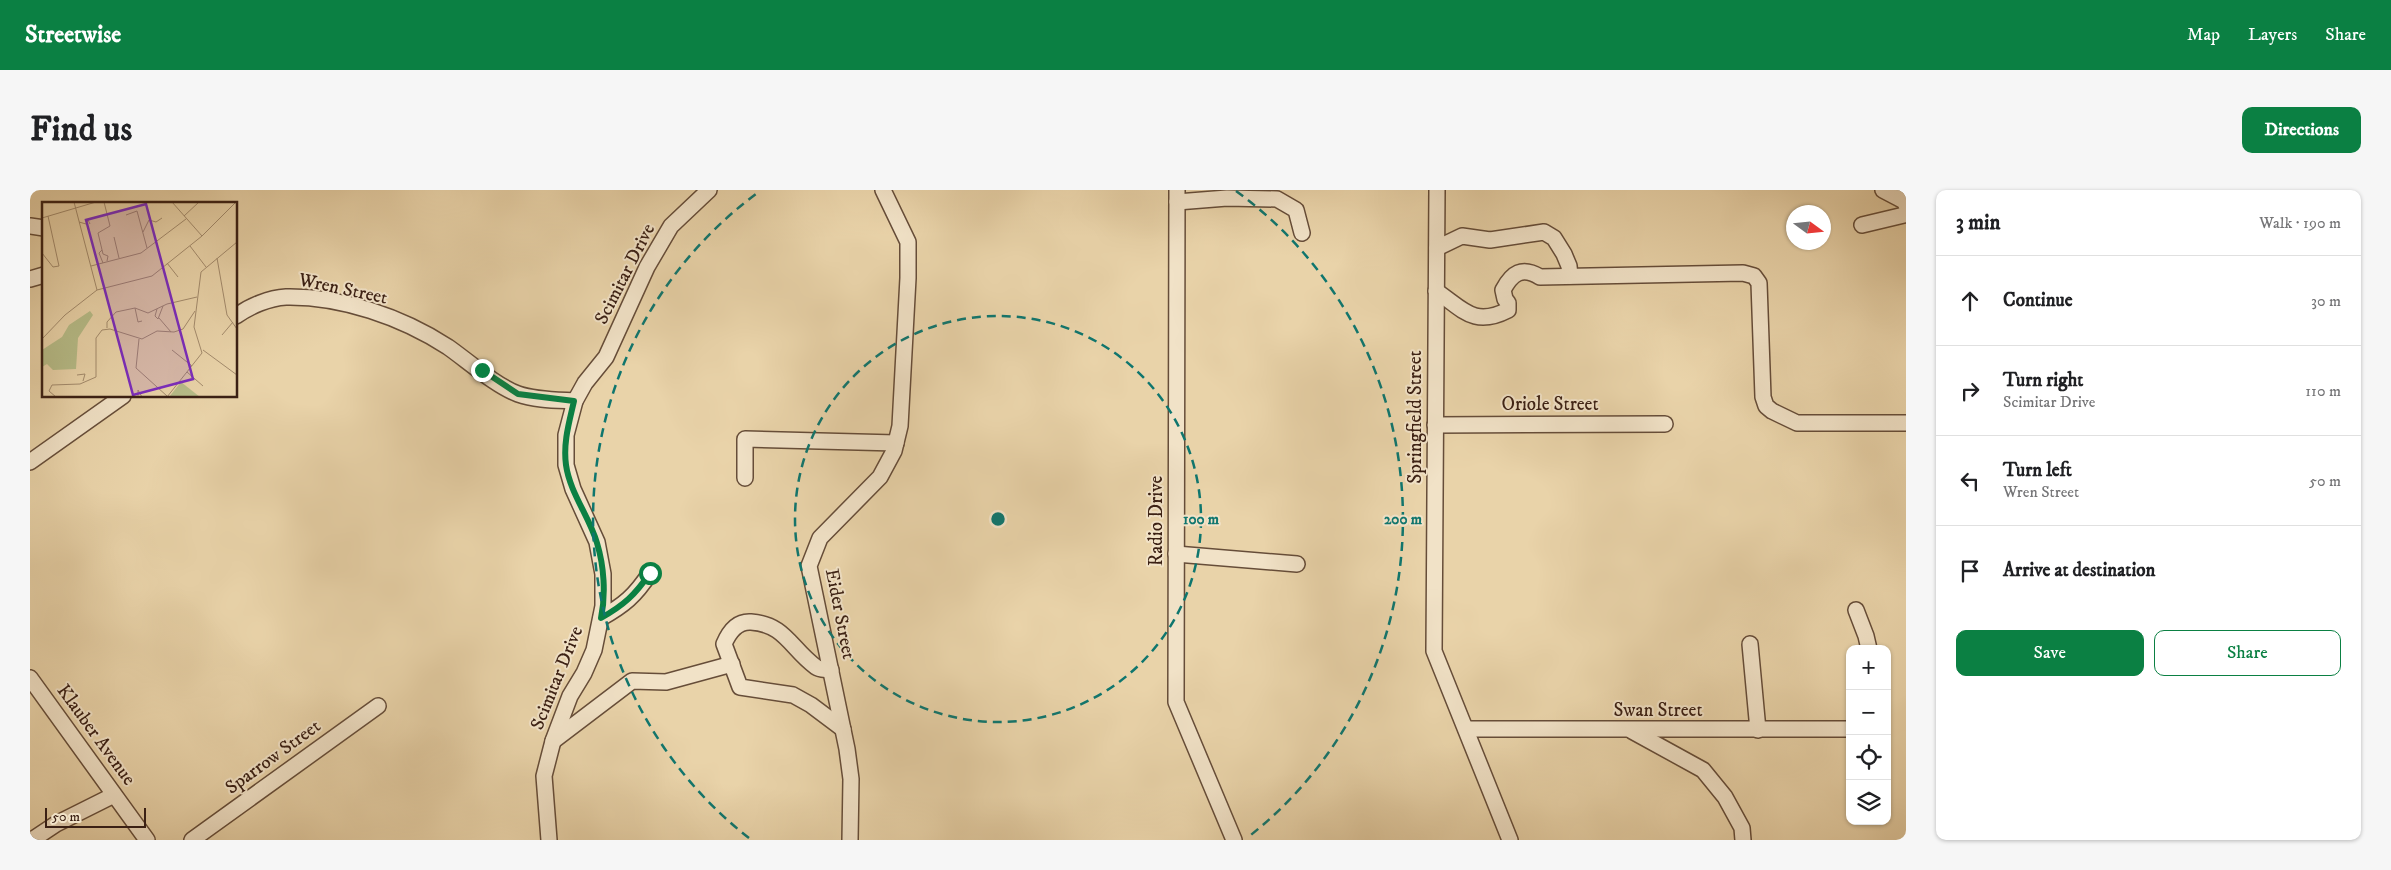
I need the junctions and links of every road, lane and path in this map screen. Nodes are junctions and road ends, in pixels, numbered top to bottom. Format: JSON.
{"nodes":[{"id":1,"x":709,"y":190,"type":"edge"},
{"id":2,"x":883,"y":190,"type":"edge"},
{"id":3,"x":1437,"y":190,"type":"edge"},
{"id":4,"x":1883,"y":190,"type":"edge"},
{"id":5,"x":1177,"y":196,"type":"edge"},
{"id":6,"x":1906,"y":205,"type":"edge"},
{"id":7,"x":1906,"y":212,"type":"edge"},
{"id":8,"x":1862,"y":224,"type":"dead end"},
{"id":9,"x":1302,"y":232,"type":"dead end"},
{"id":10,"x":1437,"y":248,"type":"junction"},
{"id":11,"x":1570,"y":276,"type":"junction"},
{"id":12,"x":1436,"y":291,"type":"junction"},
{"id":13,"x":238,"y":314,"type":"edge"},
{"id":14,"x":120,"y":398,"type":"edge"},
{"id":15,"x":574,"y":401,"type":"junction"},
{"id":16,"x":1906,"y":422,"type":"edge"},
{"id":17,"x":1664,"y":424,"type":"dead end"},
{"id":18,"x":1435,"y":425,"type":"junction"},
{"id":19,"x":896,"y":444,"type":"junction"},
{"id":20,"x":30,"y":462,"type":"edge"},
{"id":21,"x":745,"y":478,"type":"dead end"},
{"id":22,"x":1176,"y":554,"type":"junction"},
{"id":23,"x":1297,"y":564,"type":"dead end"},
{"id":24,"x":650,"y":573,"type":"dead end"},
{"id":25,"x":1856,"y":610,"type":"dead end"},
{"id":26,"x":601,"y":618,"type":"junction"},
{"id":27,"x":1750,"y":644,"type":"dead end"},
{"id":28,"x":1868,"y":645,"type":"edge"},
{"id":29,"x":732,"y":664,"type":"junction"},
{"id":30,"x":830,"y":670,"type":"junction"},
{"id":31,"x":30,"y":678,"type":"edge"},
{"id":32,"x":378,"y":706,"type":"dead end"},
{"id":33,"x":1466,"y":728,"type":"junction"},
{"id":34,"x":843,"y":729,"type":"junction"},
{"id":35,"x":1846,"y":729,"type":"edge"},
{"id":36,"x":1630,"y":730,"type":"junction"},
{"id":37,"x":1758,"y":730,"type":"junction"},
{"id":38,"x":553,"y":741,"type":"junction"},
{"id":39,"x":114,"y":795,"type":"junction"},
{"id":40,"x":32,"y":840,"type":"edge"},
{"id":41,"x":147,"y":840,"type":"edge"},
{"id":42,"x":192,"y":840,"type":"edge"},
{"id":43,"x":549,"y":840,"type":"edge"},
{"id":44,"x":850,"y":840,"type":"edge"},
{"id":45,"x":1234,"y":840,"type":"edge"},
{"id":46,"x":1510,"y":840,"type":"edge"},
{"id":47,"x":1743,"y":840,"type":"edge"}],
"edges":[{"from":1,"to":15,"type":"street","name":"Scimitar Drive"},
{"from":2,"to":19,"type":"street","name":"Eider Street"},
{"from":3,"to":10,"type":"street","name":"Springfield Street"},
{"from":4,"to":6,"type":"street"},
{"from":5,"to":9,"type":"street"},
{"from":5,"to":22,"type":"street","name":"Radio Drive"},
{"from":7,"to":8,"type":"street"},
{"from":10,"to":11,"type":"street"},
{"from":10,"to":12,"type":"street","name":"Springfield Street"},
{"from":11,"to":12,"type":"street"},
{"from":11,"to":16,"type":"street"},
{"from":12,"to":18,"type":"street","name":"Springfield Street"},
{"from":13,"to":15,"type":"street","name":"Wren Street"},
{"from":14,"to":20,"type":"street"},
{"from":15,"to":26,"type":"street","name":"Scimitar Drive"},
{"from":17,"to":18,"type":"street","name":"Oriole Street"},
{"from":18,"to":33,"type":"street","name":"Springfield Street"},
{"from":19,"to":21,"type":"street"},
{"from":19,"to":30,"type":"street","name":"Eider Street"},
{"from":22,"to":23,"type":"street"},
{"from":22,"to":45,"type":"street","name":"Radio Drive"},
{"from":24,"to":26,"type":"street"},
{"from":25,"to":28,"type":"street"},
{"from":26,"to":38,"type":"street","name":"Scimitar Drive"},
{"from":27,"to":37,"type":"street"},
{"from":29,"to":30,"type":"street"},
{"from":29,"to":34,"type":"street"},
{"from":29,"to":38,"type":"street"},
{"from":30,"to":34,"type":"street","name":"Eider Street"},
{"from":31,"to":39,"type":"street","name":"Klauber Avenue"},
{"from":32,"to":42,"type":"street","name":"Sparrow Street"},
{"from":33,"to":36,"type":"street","name":"Swan Street"},
{"from":33,"to":46,"type":"street","name":"Springfield Street"},
{"from":34,"to":44,"type":"street","name":"Eider Street"},
{"from":35,"to":37,"type":"street","name":"Swan Street"},
{"from":36,"to":37,"type":"street","name":"Swan Street"},
{"from":36,"to":47,"type":"street"},
{"from":38,"to":43,"type":"street","name":"Scimitar Drive"},
{"from":39,"to":40,"type":"street"},
{"from":39,"to":41,"type":"street","name":"Klauber Avenue"}]}
